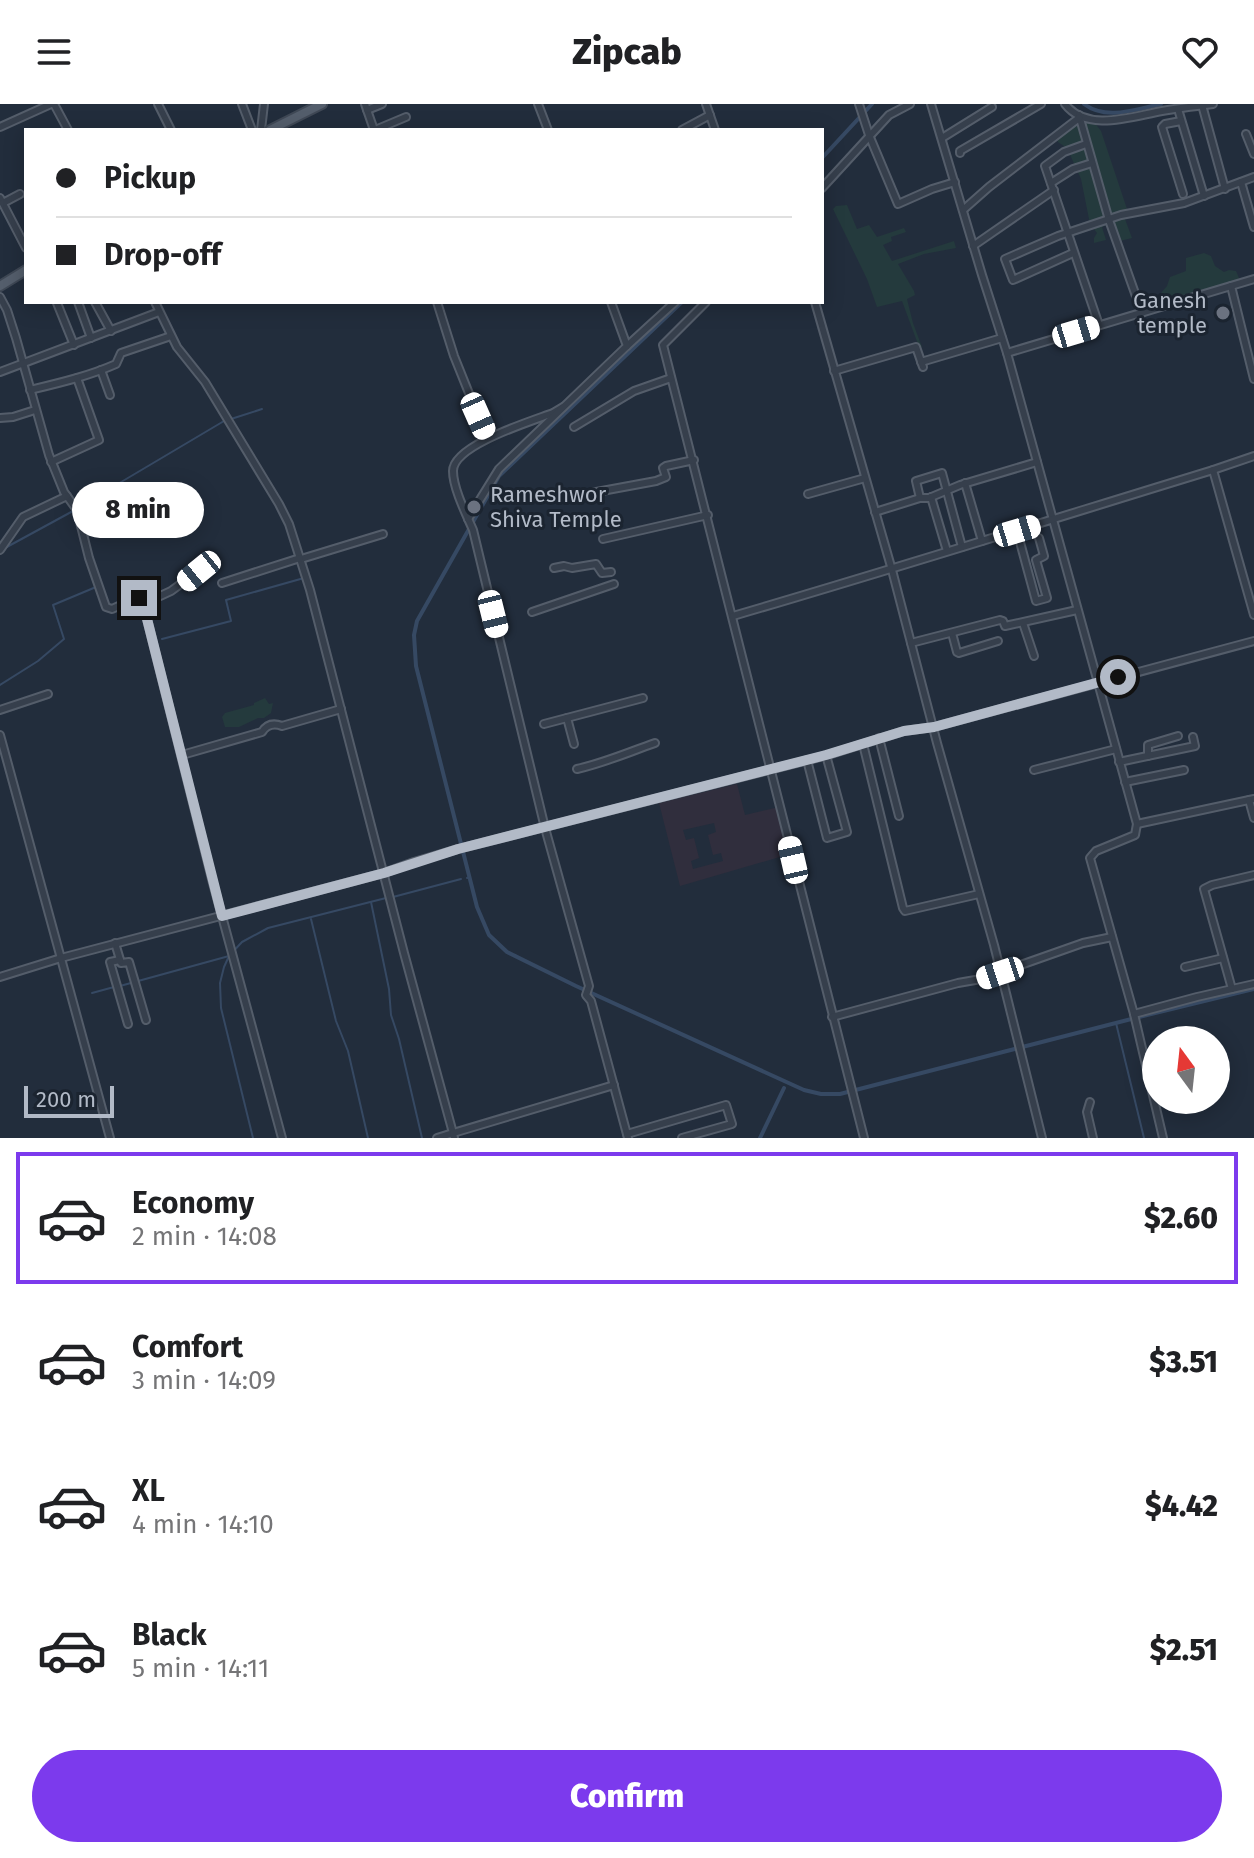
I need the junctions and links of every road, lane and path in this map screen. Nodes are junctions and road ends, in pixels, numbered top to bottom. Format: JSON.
{"nodes":[{"id":1,"x":53,"y":104,"type":"edge"},
{"id":2,"x":158,"y":104,"type":"edge"},
{"id":3,"x":242,"y":104,"type":"edge"},
{"id":4,"x":264,"y":104,"type":"edge"},
{"id":5,"x":322,"y":104,"type":"edge"},
{"id":6,"x":382,"y":104,"type":"edge"},
{"id":7,"x":538,"y":104,"type":"edge"},
{"id":8,"x":706,"y":104,"type":"edge"},
{"id":9,"x":859,"y":104,"type":"edge"},
{"id":10,"x":910,"y":104,"type":"edge"},
{"id":11,"x":931,"y":104,"type":"edge"},
{"id":12,"x":1041,"y":104,"type":"edge"},
{"id":13,"x":1065,"y":104,"type":"edge"},
{"id":14,"x":1213,"y":104,"type":"edge"},
{"id":15,"x":1202,"y":105,"type":"edge"},
{"id":16,"x":366,"y":107,"type":"edge"},
{"id":17,"x":992,"y":107,"type":"dead end"},
{"id":18,"x":1178,"y":109,"type":"junction"},
{"id":19,"x":710,"y":115,"type":"junction"},
{"id":20,"x":1079,"y":116,"type":"junction"},
{"id":21,"x":406,"y":117,"type":"dead end"},
{"id":22,"x":1181,"y":121,"type":"junction"},
{"id":23,"x":0,"y":127,"type":"edge"},
{"id":24,"x":67,"y":128,"type":"edge"},
{"id":25,"x":170,"y":128,"type":"edge"},
{"id":26,"x":251,"y":128,"type":"edge"},
{"id":27,"x":261,"y":128,"type":"edge"},
{"id":28,"x":274,"y":128,"type":"edge"},
{"id":29,"x":373,"y":128,"type":"edge"},
{"id":30,"x":379,"y":128,"type":"edge"},
{"id":31,"x":547,"y":128,"type":"edge"},
{"id":32,"x":686,"y":128,"type":"edge"},
{"id":33,"x":714,"y":128,"type":"edge"},
{"id":34,"x":1246,"y":134,"type":"dead end"},
{"id":35,"x":869,"y":135,"type":"junction"},
{"id":36,"x":942,"y":138,"type":"junction"},
{"id":37,"x":1086,"y":144,"type":"junction"},
{"id":38,"x":960,"y":153,"type":"dead end"},
{"id":39,"x":1254,"y":154,"type":"edge"},
{"id":40,"x":1092,"y":163,"type":"junction"},
{"id":41,"x":1254,"y":177,"type":"edge"},
{"id":42,"x":955,"y":182,"type":"junction"},
{"id":43,"x":1241,"y":182,"type":"junction"},
{"id":44,"x":824,"y":186,"type":"edge"},
{"id":45,"x":1052,"y":186,"type":"junction"},
{"id":46,"x":1225,"y":189,"type":"junction"},
{"id":47,"x":20,"y":194,"type":"dead end"},
{"id":48,"x":1183,"y":194,"type":"dead end"},
{"id":49,"x":1204,"y":196,"type":"junction"},
{"id":50,"x":1,"y":201,"type":"edge"},
{"id":51,"x":963,"y":210,"type":"junction"},
{"id":52,"x":1109,"y":220,"type":"junction"},
{"id":53,"x":1254,"y":227,"type":"edge"},
{"id":54,"x":1067,"y":233,"type":"junction"},
{"id":55,"x":24,"y":244,"type":"edge"},
{"id":56,"x":973,"y":246,"type":"junction"},
{"id":57,"x":1073,"y":253,"type":"junction"},
{"id":58,"x":24,"y":271,"type":"edge"},
{"id":59,"x":1253,"y":281,"type":"edge"},
{"id":60,"x":0,"y":286,"type":"edge"},
{"id":61,"x":1231,"y":286,"type":"junction"},
{"id":62,"x":0,"y":297,"type":"edge"},
{"id":63,"x":59,"y":304,"type":"edge"},
{"id":64,"x":79,"y":304,"type":"edge"},
{"id":65,"x":96,"y":304,"type":"edge"},
{"id":66,"x":156,"y":304,"type":"edge"},
{"id":67,"x":438,"y":304,"type":"edge"},
{"id":68,"x":612,"y":304,"type":"edge"},
{"id":69,"x":673,"y":304,"type":"edge"},
{"id":70,"x":704,"y":304,"type":"edge"},
{"id":71,"x":816,"y":304,"type":"edge"},
{"id":72,"x":159,"y":312,"type":"junction"},
{"id":73,"x":1142,"y":313,"type":"junction"},
{"id":74,"x":1099,"y":325,"type":"junction"},
{"id":75,"x":111,"y":331,"type":"junction"},
{"id":76,"x":171,"y":336,"type":"junction"},
{"id":77,"x":91,"y":338,"type":"junction"},
{"id":78,"x":1002,"y":338,"type":"junction"},
{"id":79,"x":74,"y":345,"type":"junction"},
{"id":80,"x":627,"y":346,"type":"junction"},
{"id":81,"x":1007,"y":353,"type":"junction"},
{"id":82,"x":23,"y":365,"type":"junction"},
{"id":83,"x":101,"y":370,"type":"junction"},
{"id":84,"x":834,"y":371,"type":"junction"},
{"id":85,"x":0,"y":372,"type":"edge"},
{"id":86,"x":77,"y":378,"type":"junction"},
{"id":87,"x":671,"y":378,"type":"junction"},
{"id":88,"x":1254,"y":379,"type":"edge"},
{"id":89,"x":30,"y":390,"type":"junction"},
{"id":90,"x":110,"y":395,"type":"dead end"},
{"id":91,"x":566,"y":409,"type":"junction"},
{"id":92,"x":35,"y":410,"type":"junction"},
{"id":93,"x":0,"y":418,"type":"edge"},
{"id":94,"x":574,"y":427,"type":"dead end"},
{"id":95,"x":487,"y":438,"type":"junction"},
{"id":96,"x":1254,"y":456,"type":"edge"},
{"id":97,"x":694,"y":460,"type":"junction"},
{"id":98,"x":51,"y":462,"type":"junction"},
{"id":99,"x":1037,"y":462,"type":"junction"},
{"id":100,"x":1213,"y":470,"type":"junction"},
{"id":101,"x":865,"y":478,"type":"junction"},
{"id":102,"x":965,"y":483,"type":"junction"},
{"id":103,"x":947,"y":491,"type":"junction"},
{"id":104,"x":591,"y":493,"type":"dead end"},
{"id":105,"x":808,"y":494,"type":"dead end"},
{"id":106,"x":67,"y":496,"type":"junction"},
{"id":107,"x":931,"y":497,"type":"junction"},
{"id":108,"x":920,"y":498,"type":"junction"},
{"id":109,"x":875,"y":512,"type":"junction"},
{"id":110,"x":708,"y":515,"type":"junction"},
{"id":111,"x":1053,"y":519,"type":"junction"},
{"id":112,"x":471,"y":524,"type":"junction"},
{"id":113,"x":1017,"y":531,"type":"junction"},
{"id":114,"x":383,"y":534,"type":"dead end"},
{"id":115,"x":1039,"y":538,"type":"dead end"},
{"id":116,"x":603,"y":539,"type":"dead end"},
{"id":117,"x":982,"y":541,"type":"junction"},
{"id":118,"x":962,"y":547,"type":"junction"},
{"id":119,"x":0,"y":550,"type":"edge"},
{"id":120,"x":947,"y":551,"type":"junction"},
{"id":121,"x":300,"y":558,"type":"junction"},
{"id":122,"x":212,"y":561,"type":"dead end"},
{"id":123,"x":554,"y":568,"type":"dead end"},
{"id":124,"x":892,"y":570,"type":"junction"},
{"id":125,"x":611,"y":572,"type":"dead end"},
{"id":126,"x":222,"y":583,"type":"dead end"},
{"id":127,"x":614,"y":584,"type":"dead end"},
{"id":128,"x":143,"y":604,"type":"junction"},
{"id":129,"x":1077,"y":610,"type":"junction"},
{"id":130,"x":532,"y":612,"type":"dead end"},
{"id":131,"x":1254,"y":615,"type":"edge"},
{"id":132,"x":733,"y":616,"type":"junction"},
{"id":133,"x":1023,"y":623,"type":"junction"},
{"id":134,"x":952,"y":633,"type":"junction"},
{"id":135,"x":998,"y":641,"type":"dead end"},
{"id":136,"x":1254,"y":641,"type":"edge"},
{"id":137,"x":911,"y":643,"type":"junction"},
{"id":138,"x":1034,"y":656,"type":"dead end"},
{"id":139,"x":1097,"y":683,"type":"junction"},
{"id":140,"x":48,"y":694,"type":"dead end"},
{"id":141,"x":643,"y":698,"type":"dead end"},
{"id":142,"x":341,"y":709,"type":"junction"},
{"id":143,"x":0,"y":710,"type":"edge"},
{"id":144,"x":567,"y":718,"type":"junction"},
{"id":145,"x":544,"y":724,"type":"dead end"},
{"id":146,"x":934,"y":727,"type":"junction"},
{"id":147,"x":0,"y":735,"type":"edge"},
{"id":148,"x":1178,"y":736,"type":"dead end"},
{"id":149,"x":1193,"y":737,"type":"dead end"},
{"id":150,"x":879,"y":738,"type":"junction"},
{"id":151,"x":655,"y":743,"type":"dead end"},
{"id":152,"x":574,"y":744,"type":"dead end"},
{"id":153,"x":863,"y":744,"type":"junction"},
{"id":154,"x":1116,"y":749,"type":"junction"},
{"id":155,"x":182,"y":755,"type":"junction"},
{"id":156,"x":826,"y":755,"type":"junction"},
{"id":157,"x":1148,"y":756,"type":"junction"},
{"id":158,"x":807,"y":760,"type":"junction"},
{"id":159,"x":1119,"y":762,"type":"junction"},
{"id":160,"x":771,"y":768,"type":"junction"},
{"id":161,"x":577,"y":769,"type":"dead end"},
{"id":162,"x":1034,"y":770,"type":"dead end"},
{"id":163,"x":1184,"y":770,"type":"dead end"},
{"id":164,"x":1125,"y":782,"type":"junction"},
{"id":165,"x":1252,"y":799,"type":"edge"},
{"id":166,"x":899,"y":816,"type":"dead end"},
{"id":167,"x":1254,"y":818,"type":"edge"},
{"id":168,"x":1137,"y":824,"type":"junction"},
{"id":169,"x":545,"y":828,"type":"junction"},
{"id":170,"x":384,"y":873,"type":"junction"},
{"id":171,"x":1254,"y":875,"type":"edge"},
{"id":172,"x":979,"y":894,"type":"junction"},
{"id":173,"x":222,"y":916,"type":"junction"},
{"id":174,"x":1112,"y":937,"type":"junction"},
{"id":175,"x":115,"y":943,"type":"junction"},
{"id":176,"x":61,"y":958,"type":"junction"},
{"id":177,"x":1223,"y":958,"type":"junction"},
{"id":178,"x":120,"y":960,"type":"junction"},
{"id":179,"x":1185,"y":967,"type":"dead end"},
{"id":180,"x":1000,"y":973,"type":"junction"},
{"id":181,"x":0,"y":977,"type":"edge"},
{"id":182,"x":1254,"y":984,"type":"edge"},
{"id":183,"x":1232,"y":989,"type":"junction"},
{"id":184,"x":832,"y":1017,"type":"junction"},
{"id":185,"x":1134,"y":1017,"type":"junction"},
{"id":186,"x":146,"y":1020,"type":"dead end"},
{"id":187,"x":128,"y":1024,"type":"dead end"},
{"id":188,"x":614,"y":1085,"type":"junction"},
{"id":189,"x":1090,"y":1102,"type":"dead end"},
{"id":190,"x":454,"y":1135,"type":"edge"},
{"id":191,"x":627,"y":1136,"type":"edge"},
{"id":192,"x":110,"y":1138,"type":"edge"},
{"id":193,"x":282,"y":1138,"type":"edge"},
{"id":194,"x":437,"y":1138,"type":"edge"},
{"id":195,"x":682,"y":1138,"type":"edge"},
{"id":196,"x":864,"y":1138,"type":"edge"},
{"id":197,"x":1042,"y":1138,"type":"edge"},
{"id":198,"x":1093,"y":1138,"type":"edge"},
{"id":199,"x":1163,"y":1138,"type":"edge"}],
"edges":[{"from":1,"to":23,"type":"street"},
{"from":1,"to":24,"type":"street"},
{"from":2,"to":25,"type":"street"},
{"from":3,"to":26,"type":"street"},
{"from":4,"to":27,"type":"street"},
{"from":5,"to":28,"type":"main road"},
{"from":6,"to":16,"type":"street"},
{"from":7,"to":31,"type":"street"},
{"from":8,"to":19,"type":"street"},
{"from":9,"to":35,"type":"street"},
{"from":10,"to":35,"type":"street"},
{"from":11,"to":36,"type":"street"},
{"from":12,"to":38,"type":"street"},
{"from":13,"to":20,"type":"street"},
{"from":14,"to":15,"type":"street"},
{"from":15,"to":18,"type":"street"},
{"from":15,"to":46,"type":"street"},
{"from":16,"to":29,"type":"street"},
{"from":17,"to":36,"type":"street"},
{"from":18,"to":20,"type":"street"},
{"from":18,"to":22,"type":"street"},
{"from":19,"to":32,"type":"street"},
{"from":19,"to":33,"type":"street"},
{"from":20,"to":37,"type":"street"},
{"from":20,"to":51,"type":"street"},
{"from":21,"to":30,"type":"street"},
{"from":22,"to":48,"type":"street"},
{"from":22,"to":49,"type":"street"},
{"from":34,"to":39,"type":"street"},
{"from":35,"to":42,"type":"street"},
{"from":35,"to":44,"type":"street"},
{"from":36,"to":42,"type":"street"},
{"from":37,"to":40,"type":"street"},
{"from":37,"to":45,"type":"street"},
{"from":40,"to":45,"type":"street"},
{"from":40,"to":52,"type":"street"},
{"from":41,"to":43,"type":"street"},
{"from":42,"to":51,"type":"street"},
{"from":43,"to":46,"type":"street"},
{"from":43,"to":53,"type":"street"},
{"from":45,"to":54,"type":"street"},
{"from":45,"to":56,"type":"street"},
{"from":46,"to":49,"type":"street"},
{"from":47,"to":50,"type":"street"},
{"from":49,"to":52,"type":"street"},
{"from":50,"to":55,"type":"street"},
{"from":51,"to":56,"type":"street"},
{"from":52,"to":54,"type":"street"},
{"from":52,"to":73,"type":"street"},
{"from":54,"to":57,"type":"street"},
{"from":54,"to":57,"type":"street"},
{"from":56,"to":78,"type":"street"},
{"from":57,"to":74,"type":"street"},
{"from":58,"to":60,"type":"main road"},
{"from":59,"to":61,"type":"street"},
{"from":61,"to":73,"type":"street"},
{"from":61,"to":88,"type":"street"},
{"from":62,"to":82,"type":"street"},
{"from":63,"to":79,"type":"street"},
{"from":64,"to":77,"type":"street"},
{"from":65,"to":75,"type":"street"},
{"from":66,"to":72,"type":"street"},
{"from":67,"to":95,"type":"street"},
{"from":68,"to":80,"type":"street"},
{"from":69,"to":80,"type":"street"},
{"from":70,"to":87,"type":"street"},
{"from":71,"to":84,"type":"street"},
{"from":72,"to":75,"type":"street"},
{"from":72,"to":76,"type":"street"},
{"from":73,"to":74,"type":"street"},
{"from":74,"to":81,"type":"street"},
{"from":75,"to":77,"type":"street"},
{"from":76,"to":83,"type":"street"},
{"from":76,"to":121,"type":"street"},
{"from":77,"to":79,"type":"street"},
{"from":78,"to":81,"type":"street"},
{"from":78,"to":84,"type":"street"},
{"from":79,"to":82,"type":"street"},
{"from":80,"to":91,"type":"street"},
{"from":81,"to":99,"type":"street"},
{"from":82,"to":85,"type":"street"},
{"from":82,"to":89,"type":"street"},
{"from":83,"to":86,"type":"street"},
{"from":83,"to":90,"type":"street"},
{"from":84,"to":101,"type":"street"},
{"from":86,"to":89,"type":"street"},
{"from":86,"to":98,"type":"street"},
{"from":87,"to":94,"type":"street"},
{"from":87,"to":97,"type":"street"},
{"from":89,"to":92,"type":"street"},
{"from":91,"to":95,"type":"street"},
{"from":91,"to":112,"type":"street"},
{"from":92,"to":93,"type":"street"},
{"from":92,"to":98,"type":"street"},
{"from":95,"to":112,"type":"street"},
{"from":96,"to":100,"type":"street"},
{"from":97,"to":104,"type":"street"},
{"from":97,"to":110,"type":"street"},
{"from":98,"to":106,"type":"street"},
{"from":99,"to":102,"type":"street"},
{"from":99,"to":111,"type":"street"},
{"from":100,"to":111,"type":"street"},
{"from":100,"to":131,"type":"street"},
{"from":101,"to":105,"type":"street"},
{"from":101,"to":109,"type":"street"},
{"from":102,"to":103,"type":"street"},
{"from":102,"to":117,"type":"street"},
{"from":103,"to":107,"type":"street"},
{"from":103,"to":108,"type":"street"},
{"from":103,"to":118,"type":"street"},
{"from":106,"to":119,"type":"street"},
{"from":106,"to":128,"type":"street"},
{"from":107,"to":108,"type":"street"},
{"from":107,"to":120,"type":"street"},
{"from":108,"to":109,"type":"street"},
{"from":109,"to":124,"type":"street"},
{"from":110,"to":116,"type":"street"},
{"from":110,"to":132,"type":"street"},
{"from":111,"to":113,"type":"street"},
{"from":111,"to":129,"type":"street"},
{"from":112,"to":169,"type":"street"},
{"from":113,"to":115,"type":"street"},
{"from":113,"to":117,"type":"street"},
{"from":114,"to":121,"type":"street"},
{"from":117,"to":118,"type":"street"},
{"from":118,"to":120,"type":"street"},
{"from":120,"to":124,"type":"street"},
{"from":121,"to":126,"type":"street"},
{"from":121,"to":142,"type":"street"},
{"from":122,"to":128,"type":"street"},
{"from":123,"to":125,"type":"street"},
{"from":124,"to":132,"type":"street"},
{"from":124,"to":137,"type":"street"},
{"from":127,"to":130,"type":"street"},
{"from":128,"to":155,"type":"street"},
{"from":129,"to":133,"type":"street"},
{"from":129,"to":139,"type":"street"},
{"from":132,"to":160,"type":"street"},
{"from":133,"to":134,"type":"street"},
{"from":133,"to":138,"type":"street"},
{"from":134,"to":135,"type":"street"},
{"from":134,"to":137,"type":"street"},
{"from":136,"to":139,"type":"street"},
{"from":137,"to":146,"type":"street"},
{"from":139,"to":146,"type":"street"},
{"from":139,"to":154,"type":"street"},
{"from":140,"to":143,"type":"street"},
{"from":141,"to":144,"type":"street"},
{"from":142,"to":155,"type":"street"},
{"from":142,"to":170,"type":"street"},
{"from":144,"to":145,"type":"street"},
{"from":144,"to":152,"type":"street"},
{"from":146,"to":150,"type":"street"},
{"from":146,"to":172,"type":"street"},
{"from":147,"to":176,"type":"street"},
{"from":148,"to":157,"type":"street"},
{"from":149,"to":157,"type":"street"},
{"from":150,"to":153,"type":"street"},
{"from":150,"to":166,"type":"street"},
{"from":151,"to":161,"type":"street"},
{"from":153,"to":156,"type":"street"},
{"from":153,"to":172,"type":"street"},
{"from":154,"to":159,"type":"street"},
{"from":154,"to":162,"type":"street"},
{"from":155,"to":173,"type":"street"},
{"from":156,"to":158,"type":"street"},
{"from":156,"to":158,"type":"street"},
{"from":157,"to":159,"type":"street"},
{"from":158,"to":160,"type":"street"},
{"from":159,"to":164,"type":"street"},
{"from":160,"to":169,"type":"street"},
{"from":160,"to":184,"type":"street"},
{"from":163,"to":164,"type":"street"},
{"from":164,"to":168,"type":"street"},
{"from":165,"to":167,"type":"street"},
{"from":165,"to":168,"type":"street"},
{"from":168,"to":174,"type":"street"},
{"from":169,"to":170,"type":"street"},
{"from":169,"to":188,"type":"street"},
{"from":170,"to":173,"type":"street"},
{"from":170,"to":190,"type":"street"},
{"from":171,"to":177,"type":"street"},
{"from":172,"to":180,"type":"street"},
{"from":173,"to":175,"type":"street"},
{"from":173,"to":193,"type":"street"},
{"from":174,"to":180,"type":"street"},
{"from":174,"to":185,"type":"street"},
{"from":175,"to":176,"type":"street"},
{"from":175,"to":178,"type":"street"},
{"from":176,"to":181,"type":"street"},
{"from":176,"to":192,"type":"street"},
{"from":177,"to":179,"type":"street"},
{"from":177,"to":183,"type":"street"},
{"from":178,"to":186,"type":"street"},
{"from":178,"to":187,"type":"street"},
{"from":180,"to":184,"type":"street"},
{"from":180,"to":197,"type":"street"},
{"from":182,"to":183,"type":"street"},
{"from":183,"to":185,"type":"street"},
{"from":184,"to":196,"type":"street"},
{"from":185,"to":199,"type":"street"},
{"from":188,"to":190,"type":"street"},
{"from":188,"to":191,"type":"street"},
{"from":189,"to":198,"type":"street"},
{"from":190,"to":194,"type":"street"},
{"from":191,"to":195,"type":"street"}]}
